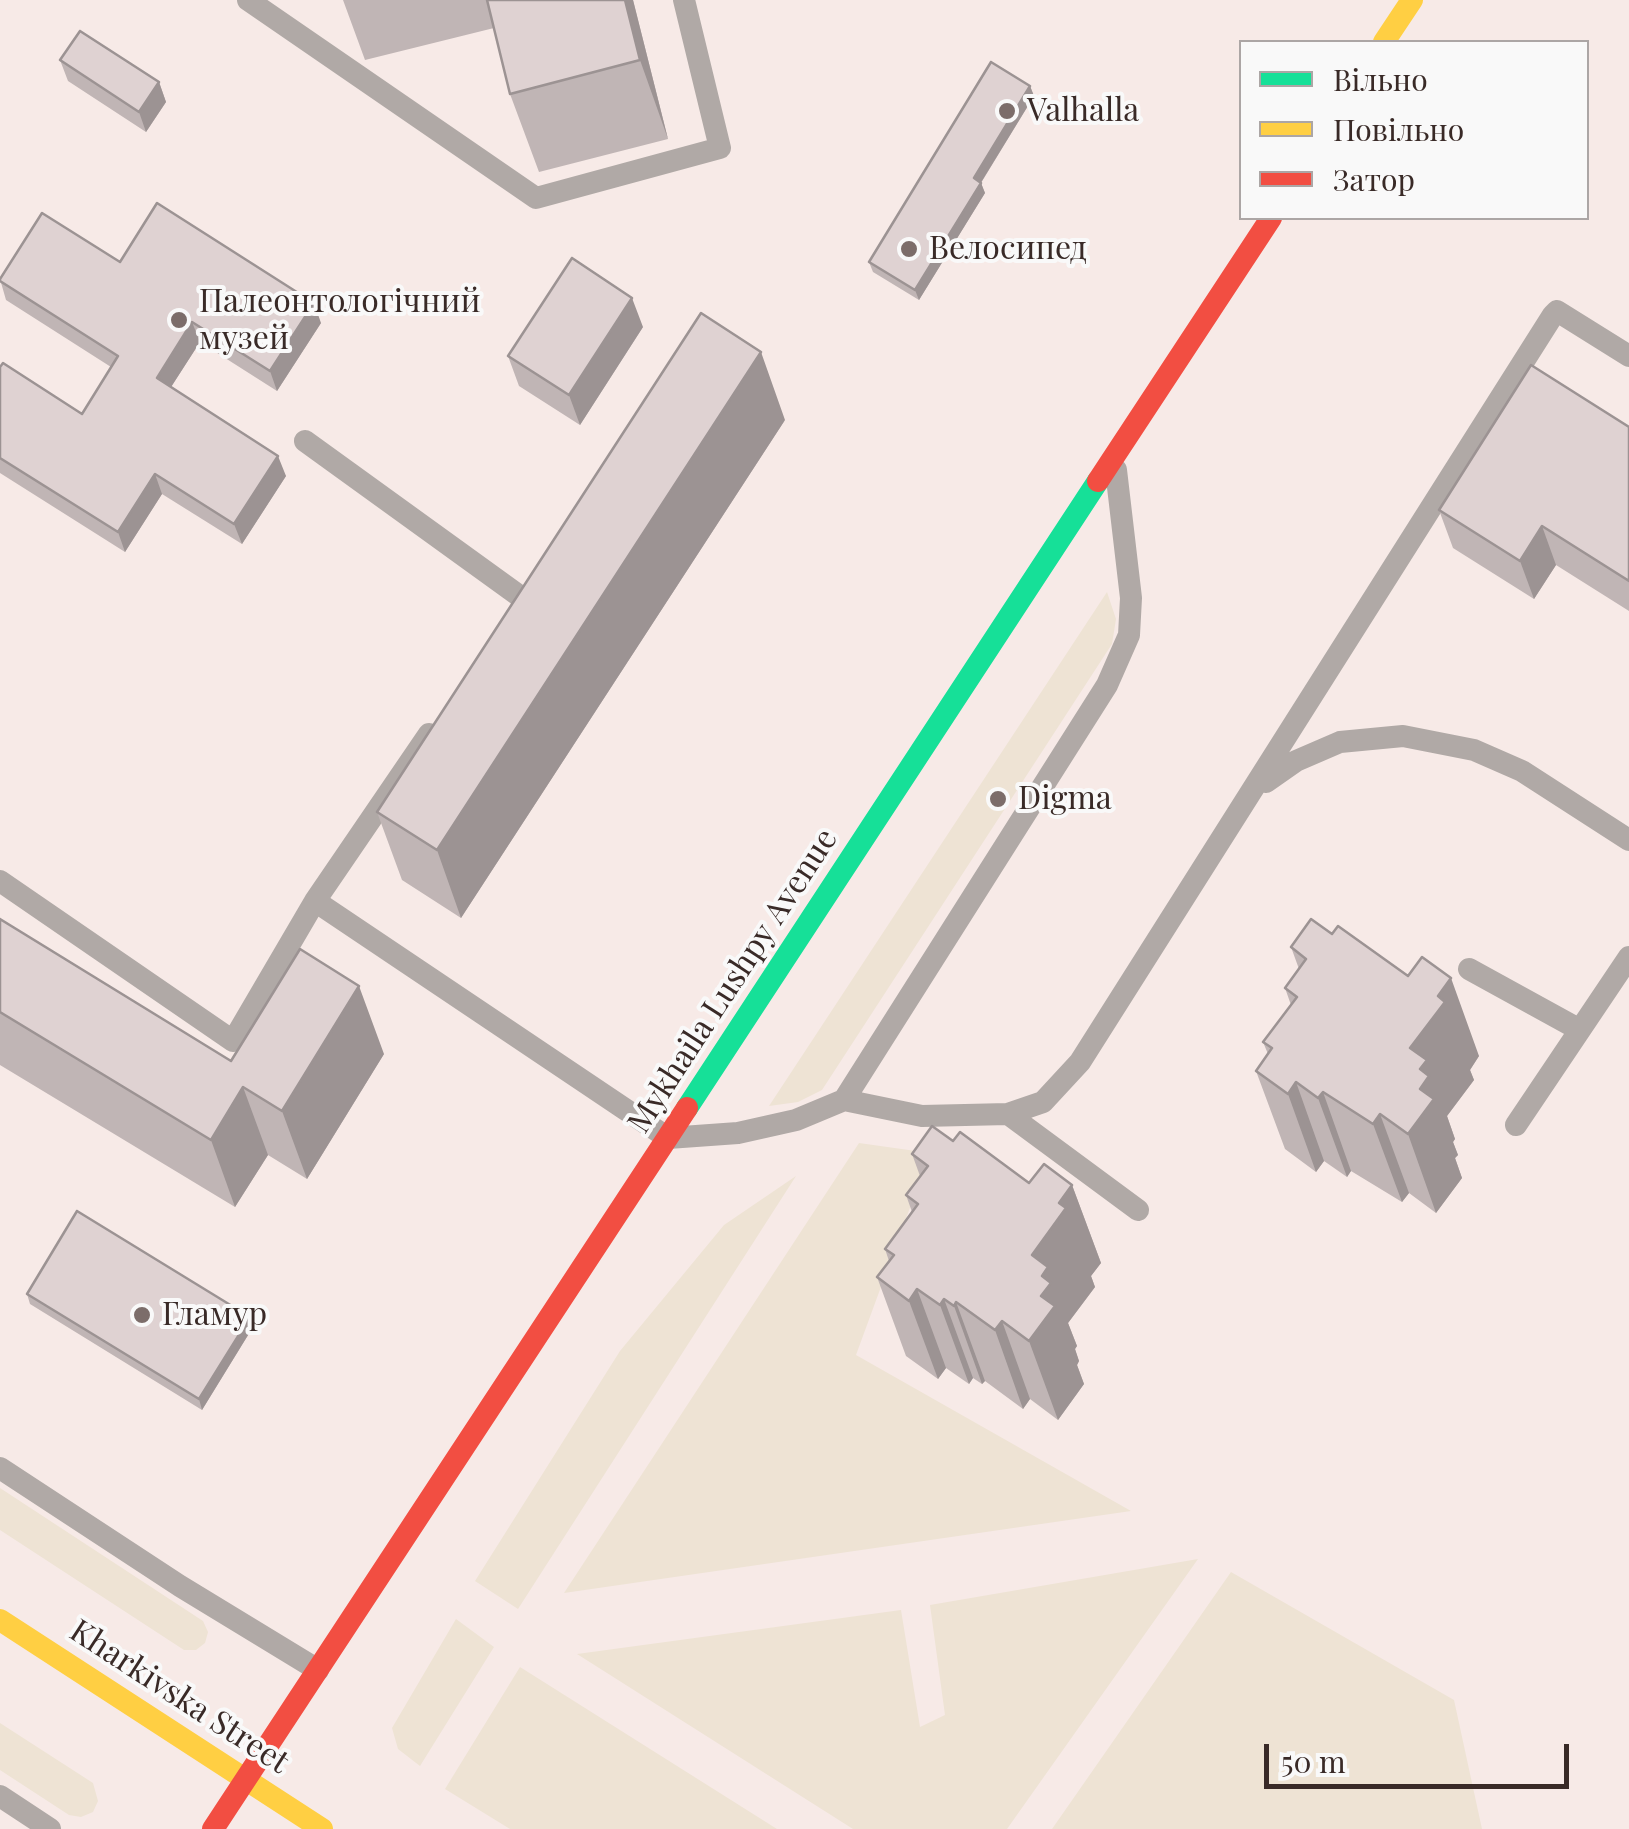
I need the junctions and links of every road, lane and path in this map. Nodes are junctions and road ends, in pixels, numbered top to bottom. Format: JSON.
{"nodes":[{"id":1,"x":248,"y":0,"type":"edge"},
{"id":2,"x":684,"y":0,"type":"edge"},
{"id":3,"x":1412,"y":0,"type":"edge"},
{"id":4,"x":1385,"y":40,"type":"edge"},
{"id":5,"x":1269,"y":220,"type":"edge"},
{"id":6,"x":1629,"y":356,"type":"edge"},
{"id":7,"x":305,"y":441,"type":"dead end"},
{"id":8,"x":1114,"y":458,"type":"junction"},
{"id":9,"x":525,"y":600,"type":"edge"},
{"id":10,"x":444,"y":714,"type":"edge"},
{"id":11,"x":1255,"y":790,"type":"junction"},
{"id":12,"x":1629,"y":840,"type":"edge"},
{"id":13,"x":0,"y":881,"type":"edge"},
{"id":14,"x":315,"y":901,"type":"junction"},
{"id":15,"x":1629,"y":957,"type":"edge"},
{"id":16,"x":1469,"y":970,"type":"dead end"},
{"id":17,"x":1580,"y":1030,"type":"junction"},
{"id":18,"x":844,"y":1100,"type":"junction"},
{"id":19,"x":1008,"y":1114,"type":"junction"},
{"id":20,"x":1516,"y":1125,"type":"dead end"},
{"id":21,"x":668,"y":1138,"type":"junction"},
{"id":22,"x":1138,"y":1210,"type":"dead end"},
{"id":23,"x":0,"y":1468,"type":"edge"},
{"id":24,"x":0,"y":1620,"type":"edge"},
{"id":25,"x":318,"y":1670,"type":"junction"},
{"id":26,"x":248,"y":1778,"type":"junction"},
{"id":27,"x":0,"y":1796,"type":"edge"},
{"id":28,"x":50,"y":1829,"type":"edge"},
{"id":29,"x":213,"y":1829,"type":"edge"},
{"id":30,"x":322,"y":1829,"type":"edge"}],
"edges":[{"from":1,"to":2,"type":"lane"},
{"from":3,"to":4,"type":"main road"},
{"from":5,"to":8,"type":"main road","name":"Mykhaila Lushpy Avenue"},
{"from":6,"to":11,"type":"lane"},
{"from":7,"to":9,"type":"lane"},
{"from":8,"to":18,"type":"lane"},
{"from":8,"to":21,"type":"main road","name":"Mykhaila Lushpy Avenue"},
{"from":10,"to":14,"type":"lane"},
{"from":11,"to":12,"type":"lane"},
{"from":11,"to":19,"type":"lane"},
{"from":13,"to":14,"type":"lane"},
{"from":14,"to":21,"type":"lane"},
{"from":15,"to":17,"type":"lane"},
{"from":16,"to":17,"type":"lane"},
{"from":17,"to":20,"type":"lane"},
{"from":18,"to":19,"type":"lane"},
{"from":18,"to":21,"type":"lane"},
{"from":19,"to":22,"type":"lane"},
{"from":21,"to":25,"type":"main road","name":"Mykhaila Lushpy Avenue"},
{"from":23,"to":25,"type":"lane"},
{"from":24,"to":26,"type":"main road","name":"Kharkivska Street"},
{"from":25,"to":26,"type":"main road","name":"Mykhaila Lushpy Avenue"},
{"from":26,"to":29,"type":"main road","name":"Mykhaila Lushpy Avenue"},
{"from":26,"to":30,"type":"main road","name":"Kharkivska Street"},
{"from":27,"to":28,"type":"lane"}]}
